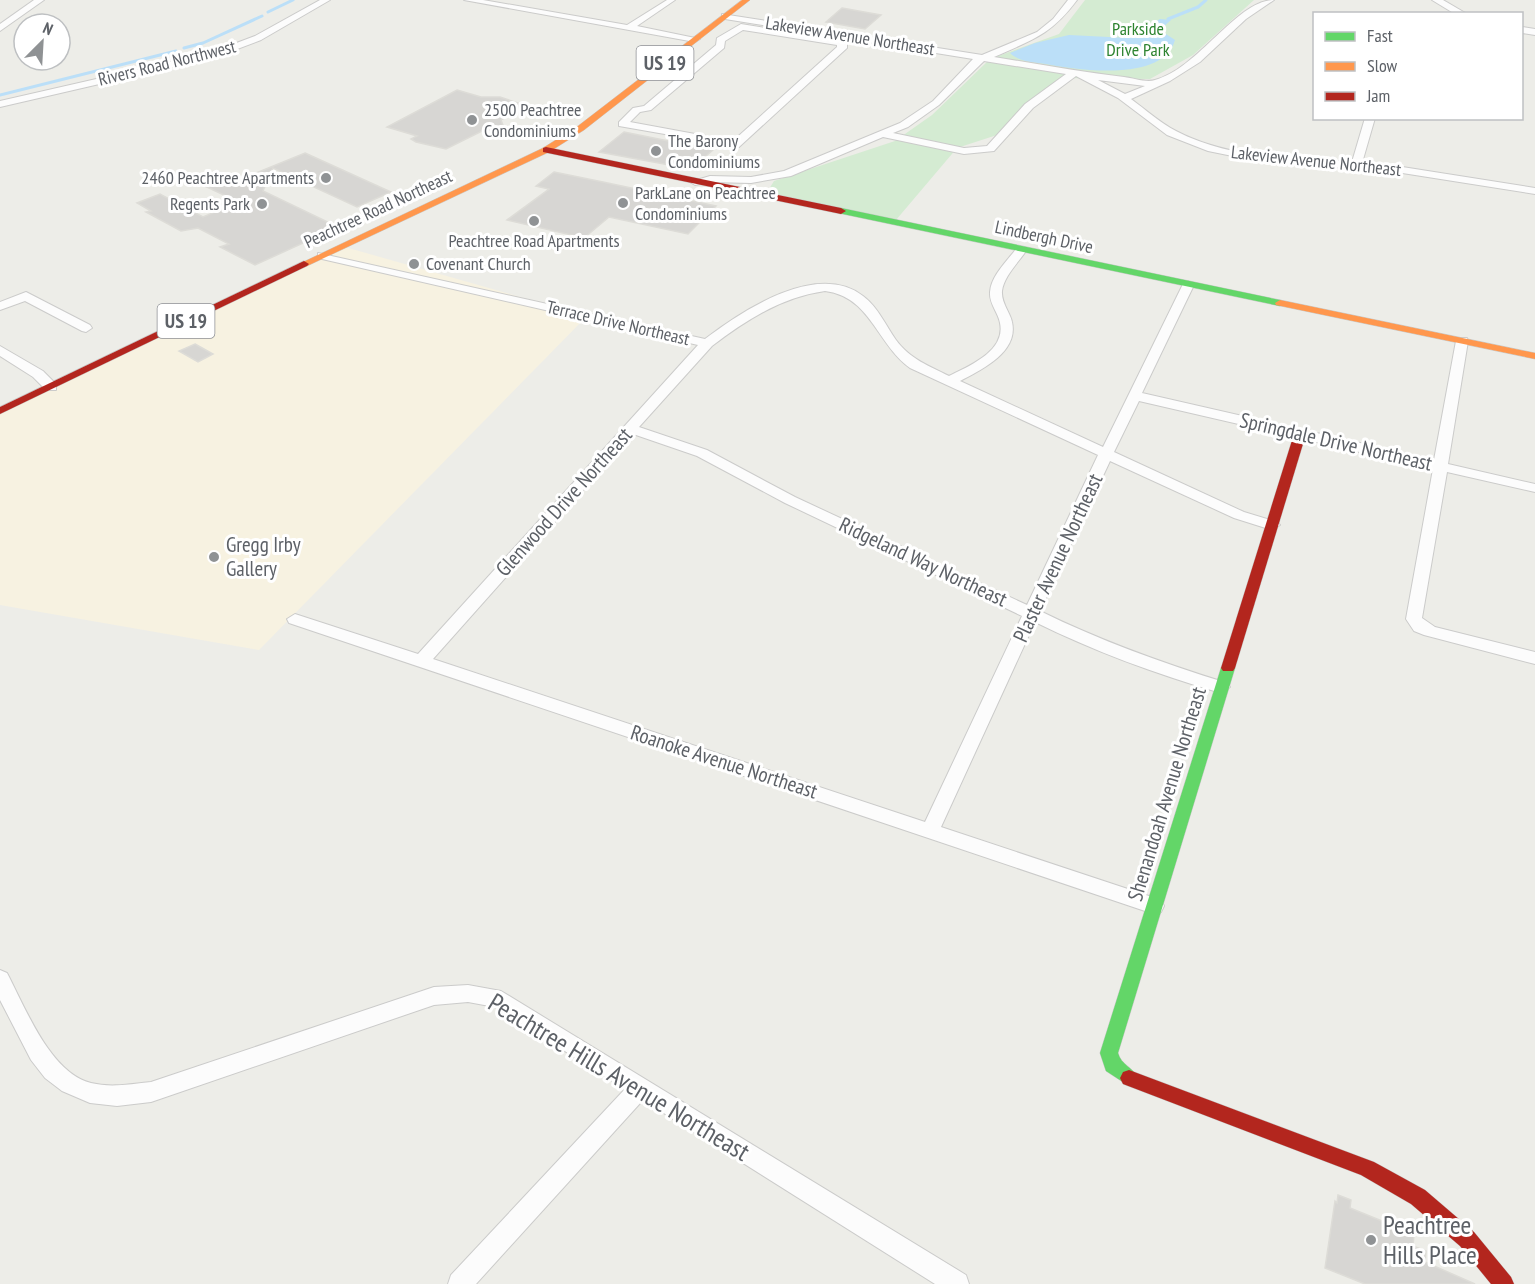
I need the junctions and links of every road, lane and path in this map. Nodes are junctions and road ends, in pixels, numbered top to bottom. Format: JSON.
{"nodes":[{"id":1,"x":40,"y":0,"type":"edge"},
{"id":2,"x":326,"y":0,"type":"edge"},
{"id":3,"x":468,"y":0,"type":"edge"},
{"id":4,"x":746,"y":0,"type":"edge"},
{"id":5,"x":1074,"y":0,"type":"edge"},
{"id":6,"x":1270,"y":0,"type":"edge"},
{"id":7,"x":1437,"y":0,"type":"edge"},
{"id":8,"x":671,"y":1,"type":"edge"},
{"id":9,"x":1446,"y":12,"type":"edge"},
{"id":10,"x":1460,"y":12,"type":"edge"},
{"id":11,"x":725,"y":16,"type":"junction"},
{"id":12,"x":0,"y":28,"type":"edge"},
{"id":13,"x":628,"y":28,"type":"junction"},
{"id":14,"x":818,"y":31,"type":"junction"},
{"id":15,"x":837,"y":34,"type":"junction"},
{"id":16,"x":807,"y":38,"type":"junction"},
{"id":17,"x":695,"y":39,"type":"junction"},
{"id":18,"x":828,"y":41,"type":"junction"},
{"id":19,"x":982,"y":58,"type":"junction"},
{"id":20,"x":1077,"y":74,"type":"junction"},
{"id":21,"x":1155,"y":84,"type":"junction"},
{"id":22,"x":1124,"y":98,"type":"junction"},
{"id":23,"x":614,"y":102,"type":"junction"},
{"id":24,"x":0,"y":104,"type":"edge"},
{"id":25,"x":646,"y":108,"type":"junction"},
{"id":26,"x":1369,"y":120,"type":"edge"},
{"id":27,"x":881,"y":134,"type":"junction"},
{"id":28,"x":546,"y":150,"type":"junction"},
{"id":29,"x":1356,"y":165,"type":"junction"},
{"id":30,"x":695,"y":182,"type":"junction"},
{"id":31,"x":1535,"y":191,"type":"edge"},
{"id":32,"x":1020,"y":251,"type":"junction"},
{"id":33,"x":322,"y":255,"type":"junction"},
{"id":34,"x":1188,"y":285,"type":"junction"},
{"id":35,"x":0,"y":306,"type":"edge"},
{"id":36,"x":86,"y":328,"type":"dead end"},
{"id":37,"x":1462,"y":341,"type":"junction"},
{"id":38,"x":707,"y":343,"type":"junction"},
{"id":39,"x":0,"y":350,"type":"edge"},
{"id":40,"x":1535,"y":356,"type":"edge"},
{"id":41,"x":949,"y":381,"type":"junction"},
{"id":42,"x":51,"y":387,"type":"junction"},
{"id":43,"x":1136,"y":396,"type":"junction"},
{"id":44,"x":0,"y":411,"type":"edge"},
{"id":45,"x":629,"y":428,"type":"junction"},
{"id":46,"x":1300,"y":434,"type":"junction"},
{"id":47,"x":1108,"y":454,"type":"junction"},
{"id":48,"x":1439,"y":466,"type":"junction"},
{"id":49,"x":1535,"y":488,"type":"edge"},
{"id":50,"x":1272,"y":525,"type":"junction"},
{"id":51,"x":1031,"y":613,"type":"junction"},
{"id":52,"x":295,"y":619,"type":"dead end"},
{"id":53,"x":1535,"y":658,"type":"edge"},
{"id":54,"x":421,"y":661,"type":"junction"},
{"id":55,"x":1221,"y":687,"type":"junction"},
{"id":56,"x":930,"y":831,"type":"junction"},
{"id":57,"x":1154,"y":906,"type":"junction"},
{"id":58,"x":0,"y":979,"type":"edge"},
{"id":59,"x":640,"y":1088,"type":"junction"},
{"id":60,"x":460,"y":1284,"type":"edge"},
{"id":61,"x":957,"y":1284,"type":"edge"},
{"id":62,"x":1504,"y":1284,"type":"edge"}],
"edges":[{"from":1,"to":12,"type":"street"},
{"from":2,"to":24,"type":"street","name":"Rivers Road Northwest"},
{"from":3,"to":13,"type":"street"},
{"from":4,"to":11,"type":"main road","name":"Peachtree Road Northeast","number":"US 19"},
{"from":5,"to":19,"type":"street"},
{"from":6,"to":21,"type":"street"},
{"from":7,"to":9,"type":"street"},
{"from":7,"to":10,"type":"street"},
{"from":8,"to":13,"type":"street"},
{"from":11,"to":14,"type":"street","name":"Lakeview Avenue Northeast"},
{"from":11,"to":17,"type":"main road","name":"Peachtree Road Northeast","number":"US 19"},
{"from":13,"to":17,"type":"street"},
{"from":14,"to":15,"type":"street","name":"Lakeview Avenue Northeast"},
{"from":14,"to":16,"type":"street"},
{"from":15,"to":18,"type":"street"},
{"from":15,"to":19,"type":"street","name":"Lakeview Avenue Northeast"},
{"from":16,"to":18,"type":"street"},
{"from":16,"to":25,"type":"street"},
{"from":17,"to":23,"type":"main road","name":"Peachtree Road Northeast","number":"US 19"},
{"from":18,"to":25,"type":"street"},
{"from":19,"to":20,"type":"street","name":"Lakeview Avenue Northeast"},
{"from":19,"to":27,"type":"street"},
{"from":20,"to":21,"type":"street","name":"Lakeview Avenue Northeast"},
{"from":20,"to":22,"type":"street","name":"Lakeview Avenue Northeast"},
{"from":20,"to":27,"type":"street"},
{"from":21,"to":22,"type":"street"},
{"from":22,"to":29,"type":"street","name":"Lakeview Avenue Northeast"},
{"from":23,"to":25,"type":"street"},
{"from":23,"to":28,"type":"main road","name":"Peachtree Road Northeast","number":"US 19"},
{"from":26,"to":29,"type":"street"},
{"from":27,"to":30,"type":"street"},
{"from":28,"to":30,"type":"main road","name":"Lindbergh Drive"},
{"from":28,"to":33,"type":"main road","name":"Peachtree Road Northeast","number":"US 19"},
{"from":29,"to":31,"type":"street","name":"Lakeview Avenue Northeast"},
{"from":30,"to":32,"type":"main road","name":"Lindbergh Drive"},
{"from":32,"to":34,"type":"main road","name":"Lindbergh Drive"},
{"from":32,"to":41,"type":"street"},
{"from":33,"to":38,"type":"street","name":"Terrace Drive Northeast"},
{"from":33,"to":42,"type":"main road","name":"Peachtree Road Northeast","number":"US 19"},
{"from":34,"to":37,"type":"main road","name":"Lindbergh Drive"},
{"from":34,"to":43,"type":"street","name":"Plaster Avenue Northeast"},
{"from":35,"to":36,"type":"street"},
{"from":37,"to":40,"type":"main road","name":"Lindbergh Drive"},
{"from":37,"to":48,"type":"street"},
{"from":38,"to":41,"type":"street","name":"Terrace Drive Northeast"},
{"from":38,"to":45,"type":"street","name":"Glenwood Drive Northeast"},
{"from":39,"to":42,"type":"street"},
{"from":41,"to":47,"type":"street","name":"Terrace Drive Northeast"},
{"from":42,"to":44,"type":"main road","name":"Peachtree Road Northeast","number":"US 19"},
{"from":43,"to":46,"type":"street","name":"Springdale Drive Northeast"},
{"from":43,"to":47,"type":"street","name":"Plaster Avenue Northeast"},
{"from":45,"to":51,"type":"street","name":"Ridgeland Way Northeast"},
{"from":45,"to":54,"type":"street","name":"Glenwood Drive Northeast"},
{"from":46,"to":48,"type":"street","name":"Springdale Drive Northeast"},
{"from":46,"to":50,"type":"main road","name":"Shenandoah Avenue Northeast"},
{"from":47,"to":50,"type":"street","name":"Terrace Drive Northeast"},
{"from":47,"to":51,"type":"street","name":"Plaster Avenue Northeast"},
{"from":48,"to":49,"type":"street","name":"Springdale Drive Northeast"},
{"from":48,"to":53,"type":"street"},
{"from":50,"to":55,"type":"main road","name":"Shenandoah Avenue Northeast"},
{"from":51,"to":55,"type":"street","name":"Ridgeland Way Northeast"},
{"from":51,"to":56,"type":"street","name":"Plaster Avenue Northeast"},
{"from":52,"to":54,"type":"street","name":"Roanoke Avenue Northeast"},
{"from":54,"to":56,"type":"street","name":"Roanoke Avenue Northeast"},
{"from":55,"to":57,"type":"main road","name":"Shenandoah Avenue Northeast"},
{"from":56,"to":57,"type":"street","name":"Roanoke Avenue Northeast"},
{"from":57,"to":62,"type":"main road","name":"Shenandoah Avenue Northeast"},
{"from":58,"to":59,"type":"street","name":"Peachtree Hills Avenue Northeast"},
{"from":59,"to":60,"type":"street"},
{"from":59,"to":61,"type":"street","name":"Peachtree Hills Avenue Northeast"}]}
